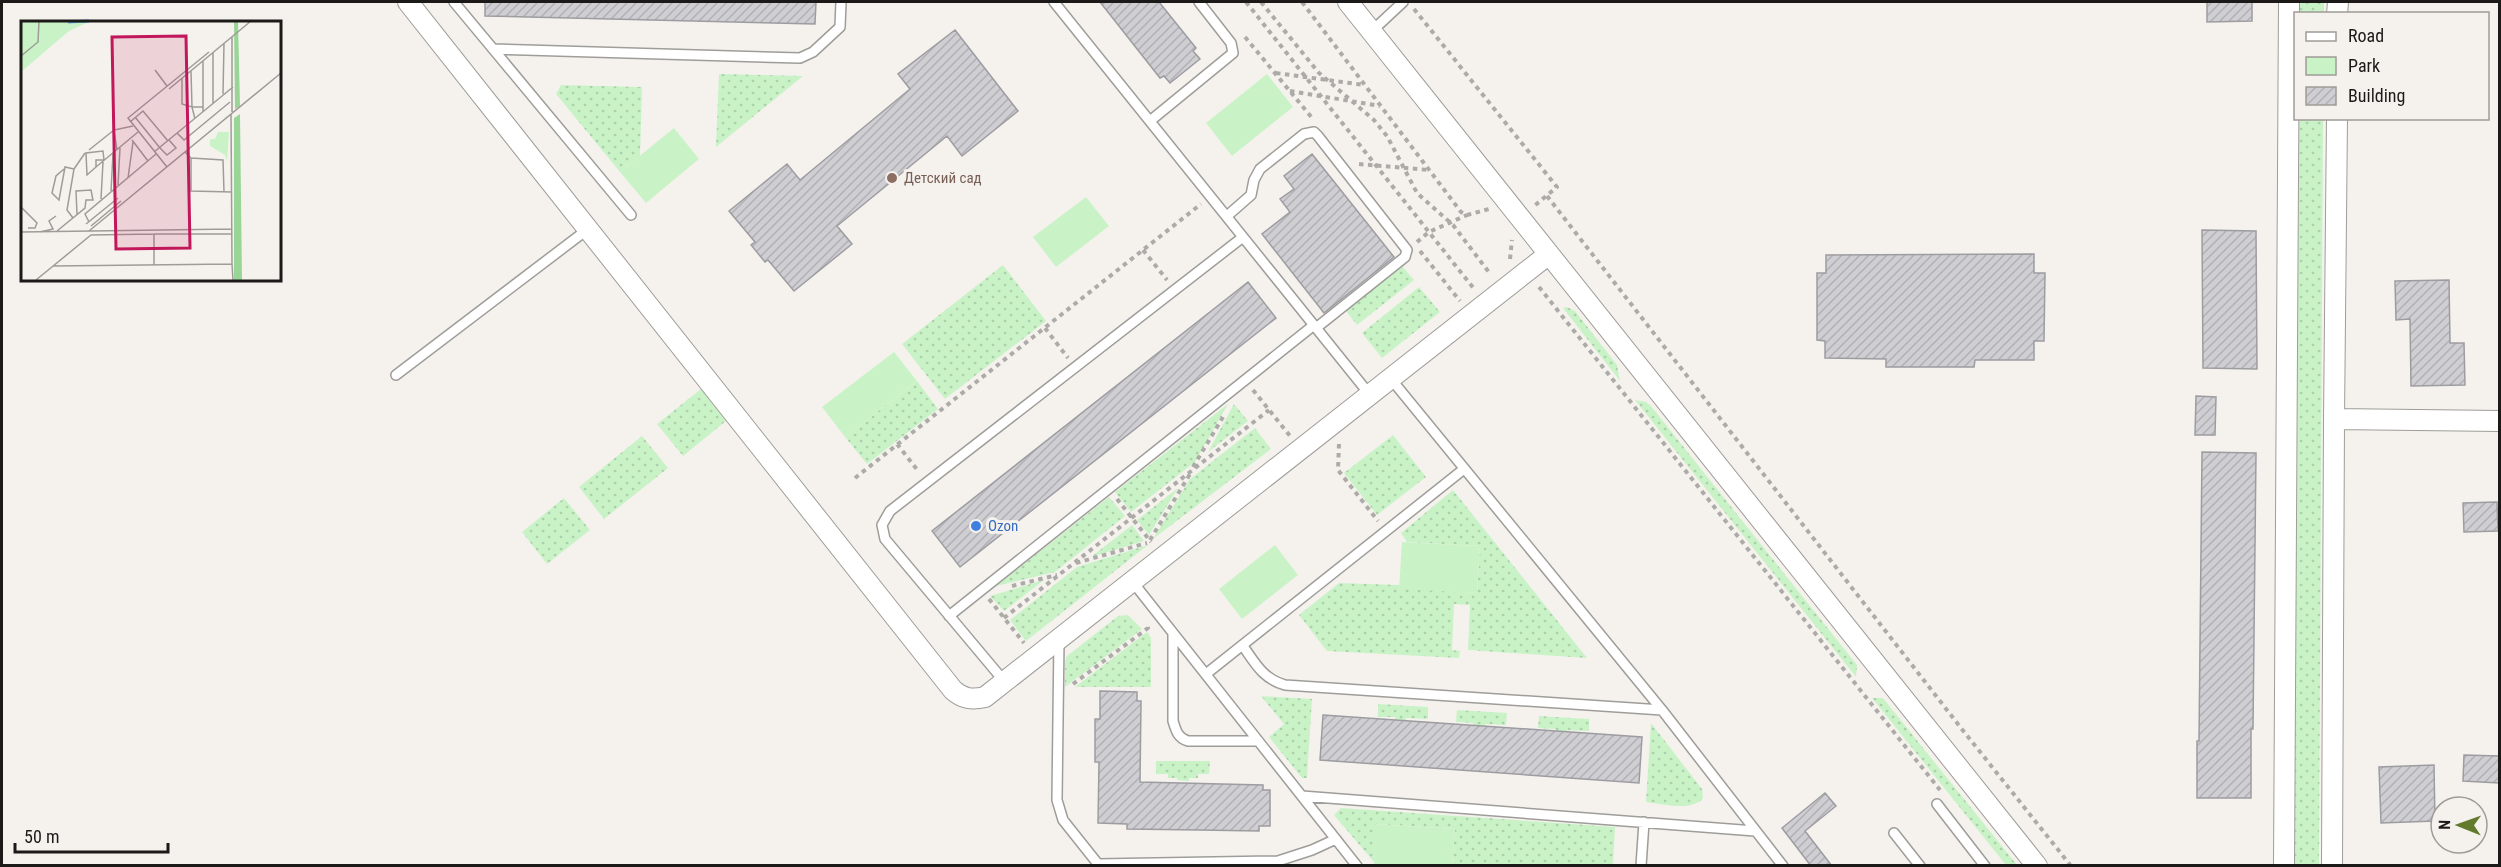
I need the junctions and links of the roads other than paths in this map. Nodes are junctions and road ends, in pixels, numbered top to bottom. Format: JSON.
{"nodes":[{"id":1,"x":408,"y":2,"type":"edge"},
{"id":2,"x":454,"y":2,"type":"edge"},
{"id":3,"x":842,"y":2,"type":"edge"},
{"id":4,"x":1054,"y":2,"type":"edge"},
{"id":5,"x":1199,"y":2,"type":"edge"},
{"id":6,"x":1348,"y":2,"type":"edge"},
{"id":7,"x":1403,"y":2,"type":"edge"},
{"id":8,"x":2289,"y":2,"type":"edge"},
{"id":9,"x":1372,"y":31,"type":"junction"},
{"id":10,"x":494,"y":50,"type":"junction"},
{"id":11,"x":2337,"y":120,"type":"edge"},
{"id":12,"x":1150,"y":121,"type":"junction"},
{"id":13,"x":631,"y":215,"type":"dead end"},
{"id":14,"x":1227,"y":216,"type":"junction"},
{"id":15,"x":588,"y":229,"type":"junction"},
{"id":16,"x":1243,"y":237,"type":"junction"},
{"id":17,"x":1549,"y":254,"type":"junction"},
{"id":18,"x":1315,"y":326,"type":"junction"},
{"id":19,"x":396,"y":375,"type":"dead end"},
{"id":20,"x":1391,"y":379,"type":"junction"},
{"id":21,"x":1370,"y":395,"type":"junction"},
{"id":22,"x":2334,"y":419,"type":"junction"},
{"id":23,"x":2499,"y":421,"type":"edge"},
{"id":24,"x":1464,"y":469,"type":"junction"},
{"id":25,"x":1132,"y":581,"type":"junction"},
{"id":26,"x":949,"y":616,"type":"junction"},
{"id":27,"x":1173,"y":633,"type":"junction"},
{"id":28,"x":1059,"y":638,"type":"junction"},
{"id":29,"x":1243,"y":646,"type":"junction"},
{"id":30,"x":1206,"y":674,"type":"junction"},
{"id":31,"x":1004,"y":681,"type":"junction"},
{"id":32,"x":1662,"y":710,"type":"junction"},
{"id":33,"x":1258,"y":741,"type":"junction"},
{"id":34,"x":1302,"y":796,"type":"junction"},
{"id":35,"x":1936,"y":804,"type":"dead end"},
{"id":36,"x":1644,"y":822,"type":"junction"},
{"id":37,"x":1755,"y":831,"type":"junction"},
{"id":38,"x":1894,"y":833,"type":"dead end"},
{"id":39,"x":1336,"y":839,"type":"junction"},
{"id":40,"x":1098,"y":865,"type":"edge"},
{"id":41,"x":1357,"y":866,"type":"edge"},
{"id":42,"x":1641,"y":866,"type":"edge"},
{"id":43,"x":1783,"y":866,"type":"edge"},
{"id":44,"x":1920,"y":866,"type":"edge"},
{"id":45,"x":1985,"y":866,"type":"edge"},
{"id":46,"x":2037,"y":866,"type":"edge"},
{"id":47,"x":2284,"y":866,"type":"edge"},
{"id":48,"x":2332,"y":866,"type":"edge"}],
"edges":[{"from":1,"to":15,"type":"street"},
{"from":2,"to":10,"type":"lane"},
{"from":3,"to":10,"type":"lane"},
{"from":4,"to":12,"type":"lane"},
{"from":5,"to":12,"type":"lane"},
{"from":6,"to":9,"type":"street"},
{"from":7,"to":9,"type":"lane"},
{"from":8,"to":47,"type":"street"},
{"from":9,"to":17,"type":"street"},
{"from":10,"to":13,"type":"lane"},
{"from":11,"to":22,"type":"street"},
{"from":12,"to":14,"type":"lane"},
{"from":14,"to":16,"type":"lane"},
{"from":14,"to":18,"type":"lane"},
{"from":15,"to":19,"type":"lane"},
{"from":15,"to":31,"type":"street"},
{"from":16,"to":18,"type":"lane"},
{"from":16,"to":26,"type":"lane"},
{"from":17,"to":20,"type":"street"},
{"from":17,"to":46,"type":"street"},
{"from":18,"to":21,"type":"lane"},
{"from":18,"to":26,"type":"lane"},
{"from":20,"to":21,"type":"street"},
{"from":20,"to":24,"type":"lane"},
{"from":21,"to":25,"type":"street"},
{"from":22,"to":23,"type":"street"},
{"from":22,"to":48,"type":"street"},
{"from":24,"to":29,"type":"lane"},
{"from":24,"to":32,"type":"lane"},
{"from":25,"to":27,"type":"lane"},
{"from":25,"to":28,"type":"street"},
{"from":26,"to":31,"type":"lane"},
{"from":27,"to":30,"type":"lane"},
{"from":27,"to":33,"type":"lane"},
{"from":28,"to":31,"type":"street"},
{"from":28,"to":40,"type":"lane"},
{"from":29,"to":30,"type":"lane"},
{"from":29,"to":32,"type":"lane"},
{"from":30,"to":33,"type":"lane"},
{"from":32,"to":37,"type":"lane"},
{"from":33,"to":34,"type":"lane"},
{"from":34,"to":36,"type":"lane"},
{"from":34,"to":39,"type":"lane"},
{"from":35,"to":45,"type":"lane"},
{"from":36,"to":37,"type":"lane"},
{"from":36,"to":42,"type":"lane"},
{"from":37,"to":43,"type":"lane"},
{"from":38,"to":44,"type":"lane"},
{"from":39,"to":40,"type":"lane"},
{"from":39,"to":41,"type":"lane"}]}
